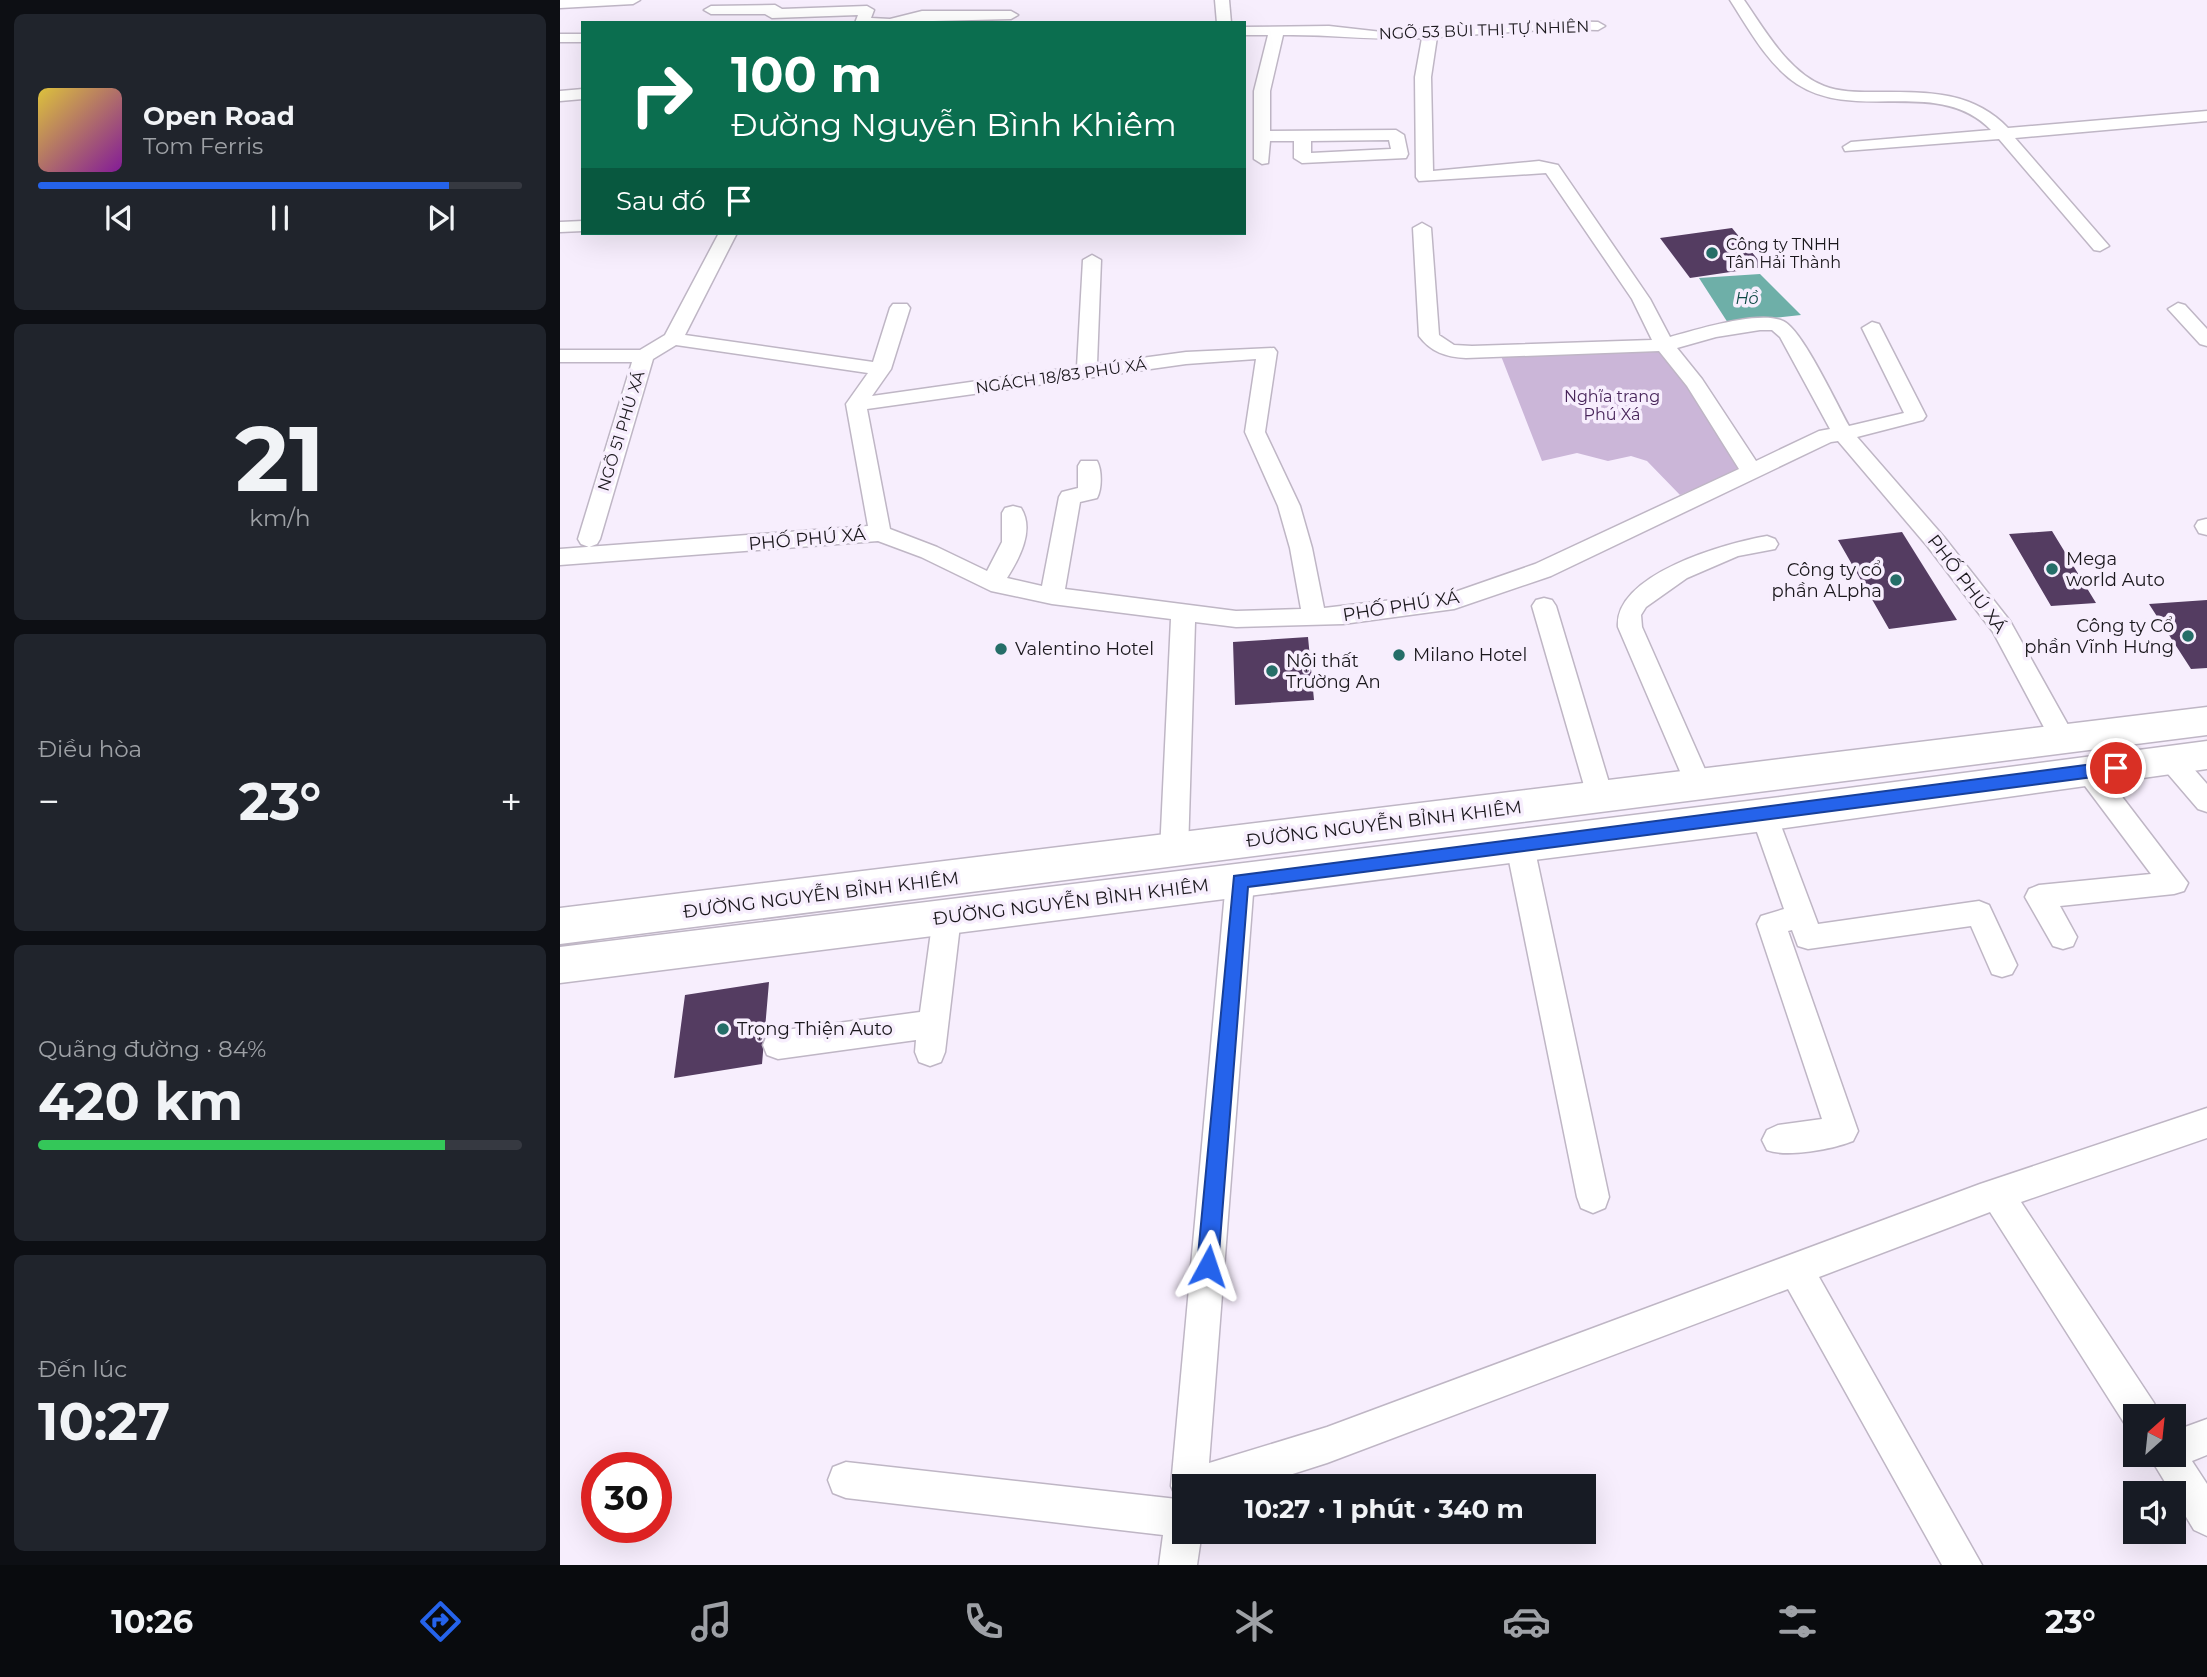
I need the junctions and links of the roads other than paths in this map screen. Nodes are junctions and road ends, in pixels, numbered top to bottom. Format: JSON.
{"nodes":[{"id":1,"x":633,"y":0,"type":"edge"},
{"id":2,"x":932,"y":0,"type":"edge"},
{"id":3,"x":1020,"y":0,"type":"edge"},
{"id":4,"x":1222,"y":0,"type":"edge"},
{"id":5,"x":1737,"y":0,"type":"edge"},
{"id":6,"x":869,"y":5,"type":"edge"},
{"id":7,"x":569,"y":6,"type":"edge"},
{"id":8,"x":709,"y":11,"type":"edge"},
{"id":9,"x":834,"y":11,"type":"edge"},
{"id":10,"x":773,"y":12,"type":"edge"},
{"id":11,"x":920,"y":19,"type":"edge"},
{"id":12,"x":1008,"y":19,"type":"edge"},
{"id":13,"x":1224,"y":21,"type":"edge"},
{"id":14,"x":1598,"y":26,"type":"dead end"},
{"id":15,"x":1277,"y":29,"type":"junction"},
{"id":16,"x":1246,"y":31,"type":"edge"},
{"id":17,"x":1430,"y":34,"type":"junction"},
{"id":18,"x":560,"y":38,"type":"edge"},
{"id":19,"x":581,"y":38,"type":"edge"},
{"id":20,"x":581,"y":94,"type":"edge"},
{"id":21,"x":560,"y":96,"type":"edge"},
{"id":22,"x":2207,"y":116,"type":"edge"},
{"id":23,"x":1303,"y":134,"type":"junction"},
{"id":24,"x":2004,"y":135,"type":"junction"},
{"id":25,"x":1260,"y":136,"type":"junction"},
{"id":26,"x":1851,"y":147,"type":"dead end"},
{"id":27,"x":1262,"y":159,"type":"dead end"},
{"id":28,"x":581,"y":226,"type":"edge"},
{"id":29,"x":560,"y":227,"type":"edge"},
{"id":30,"x":1422,"y":228,"type":"dead end"},
{"id":31,"x":727,"y":235,"type":"edge"},
{"id":32,"x":2100,"y":246,"type":"dead end"},
{"id":33,"x":1092,"y":260,"type":"dead end"},
{"id":34,"x":900,"y":308,"type":"dead end"},
{"id":35,"x":2178,"y":309,"type":"dead end"},
{"id":36,"x":1872,"y":328,"type":"dead end"},
{"id":37,"x":673,"y":339,"type":"junction"},
{"id":38,"x":2207,"y":340,"type":"edge"},
{"id":39,"x":1664,"y":345,"type":"junction"},
{"id":40,"x":560,"y":356,"type":"edge"},
{"id":41,"x":644,"y":356,"type":"junction"},
{"id":42,"x":881,"y":369,"type":"junction"},
{"id":43,"x":1087,"y":372,"type":"junction"},
{"id":44,"x":856,"y":404,"type":"junction"},
{"id":45,"x":1843,"y":434,"type":"junction"},
{"id":46,"x":1089,"y":466,"type":"dead end"},
{"id":47,"x":1752,"y":472,"type":"junction"},
{"id":48,"x":1013,"y":513,"type":"dead end"},
{"id":49,"x":880,"y":533,"type":"junction"},
{"id":50,"x":589,"y":539,"type":"dead end"},
{"id":51,"x":1767,"y":544,"type":"dead end"},
{"id":52,"x":560,"y":557,"type":"edge"},
{"id":53,"x":991,"y":583,"type":"junction"},
{"id":54,"x":1052,"y":596,"type":"junction"},
{"id":55,"x":1544,"y":606,"type":"dead end"},
{"id":56,"x":1183,"y":612,"type":"junction"},
{"id":57,"x":1314,"y":617,"type":"junction"},
{"id":58,"x":2198,"y":752,"type":"edge"},
{"id":59,"x":2076,"y":756,"type":"junction"},
{"id":60,"x":1698,"y":783,"type":"junction"},
{"id":61,"x":1600,"y":796,"type":"junction"},
{"id":62,"x":2207,"y":802,"type":"edge"},
{"id":63,"x":1764,"y":815,"type":"junction"},
{"id":64,"x":1520,"y":846,"type":"junction"},
{"id":65,"x":1174,"y":852,"type":"junction"},
{"id":66,"x":1240,"y":881,"type":"junction"},
{"id":67,"x":1801,"y":916,"type":"junction"},
{"id":68,"x":947,"y":918,"type":"junction"},
{"id":69,"x":560,"y":926,"type":"edge"},
{"id":70,"x":2063,"y":937,"type":"dead end"},
{"id":71,"x":560,"y":965,"type":"edge"},
{"id":72,"x":2002,"y":965,"type":"dead end"},
{"id":73,"x":778,"y":1045,"type":"dead end"},
{"id":74,"x":2207,"y":1123,"type":"edge"},
{"id":75,"x":1778,"y":1140,"type":"dead end"},
{"id":76,"x":1998,"y":1195,"type":"junction"},
{"id":77,"x":1593,"y":1197,"type":"dead end"},
{"id":78,"x":1796,"y":1270,"type":"junction"},
{"id":79,"x":2133,"y":1404,"type":"edge"},
{"id":80,"x":2207,"y":1437,"type":"edge"},
{"id":81,"x":2186,"y":1445,"type":"edge"},
{"id":82,"x":2174,"y":1467,"type":"edge"},
{"id":83,"x":1190,"y":1474,"type":"edge"},
{"id":84,"x":1234,"y":1474,"type":"edge"},
{"id":85,"x":846,"y":1480,"type":"dead end"},
{"id":86,"x":1172,"y":1517,"type":"edge"},
{"id":87,"x":2207,"y":1517,"type":"edge"},
{"id":88,"x":1181,"y":1544,"type":"edge"},
{"id":89,"x":1178,"y":1565,"type":"edge"},
{"id":90,"x":1963,"y":1565,"type":"edge"}],
"edges":[{"from":1,"to":7,"type":"street"},
{"from":2,"to":11,"type":"street"},
{"from":3,"to":12,"type":"street"},
{"from":4,"to":13,"type":"street"},
{"from":5,"to":24,"type":"street"},
{"from":6,"to":9,"type":"street"},
{"from":8,"to":10,"type":"street"},
{"from":9,"to":10,"type":"street"},
{"from":11,"to":12,"type":"street"},
{"from":14,"to":17,"type":"street","name":"NGÕ 53 BÙI THỊ TỰ NHIÊN"},
{"from":15,"to":16,"type":"street","name":"NGÕ 53 BÙI THỊ TỰ NHIÊN"},
{"from":15,"to":17,"type":"street","name":"NGÕ 53 BÙI THỊ TỰ NHIÊN"},
{"from":15,"to":25,"type":"street"},
{"from":17,"to":39,"type":"street"},
{"from":18,"to":19,"type":"street"},
{"from":20,"to":21,"type":"street"},
{"from":22,"to":24,"type":"street"},
{"from":23,"to":23,"type":"street"},
{"from":23,"to":25,"type":"street"},
{"from":24,"to":26,"type":"street"},
{"from":24,"to":32,"type":"street"},
{"from":25,"to":27,"type":"street"},
{"from":28,"to":29,"type":"street"},
{"from":30,"to":39,"type":"street"},
{"from":31,"to":37,"type":"street"},
{"from":33,"to":43,"type":"street"},
{"from":34,"to":42,"type":"street"},
{"from":35,"to":38,"type":"street"},
{"from":36,"to":45,"type":"street"},
{"from":37,"to":41,"type":"street","name":"NGÕ 51 PHÚ XÁ"},
{"from":37,"to":42,"type":"street"},
{"from":39,"to":45,"type":"street"},
{"from":39,"to":47,"type":"street"},
{"from":40,"to":41,"type":"street"},
{"from":41,"to":50,"type":"street","name":"NGÕ 51 PHÚ XÁ"},
{"from":42,"to":44,"type":"street"},
{"from":43,"to":44,"type":"street","name":"NGÁCH 18/83 PHÚ XÁ"},
{"from":43,"to":57,"type":"street","name":"NGÁCH 18/83 PHÚ XÁ"},
{"from":44,"to":49,"type":"street"},
{"from":45,"to":47,"type":"street","name":"PHỐ PHÚ XÁ"},
{"from":45,"to":59,"type":"street","name":"PHỐ PHÚ XÁ"},
{"from":46,"to":54,"type":"street"},
{"from":47,"to":57,"type":"street","name":"PHỐ PHÚ XÁ"},
{"from":48,"to":53,"type":"street"},
{"from":49,"to":52,"type":"street","name":"PHỐ PHÚ XÁ"},
{"from":49,"to":53,"type":"street","name":"PHỐ PHÚ XÁ"},
{"from":51,"to":60,"type":"street"},
{"from":53,"to":54,"type":"street","name":"PHỐ PHÚ XÁ"},
{"from":54,"to":56,"type":"street","name":"PHỐ PHÚ XÁ"},
{"from":55,"to":61,"type":"street"},
{"from":56,"to":57,"type":"street","name":"PHỐ PHÚ XÁ"},
{"from":56,"to":65,"type":"street"},
{"from":58,"to":59,"type":"highway","name":"ĐƯỜNG NGUYỄN BÌNH KHIÊM"},
{"from":58,"to":59,"type":"highway","name":"ĐƯỜNG NGUYỄN BỈNH KHIÊM"},
{"from":58,"to":62,"type":"street"},
{"from":59,"to":60,"type":"highway","name":"ĐƯỜNG NGUYỄN BỈNH KHIÊM"},
{"from":59,"to":63,"type":"highway","name":"ĐƯỜNG NGUYỄN BÌNH KHIÊM"},
{"from":59,"to":70,"type":"street","name":"PHỐ PHÚ XÁ"},
{"from":60,"to":61,"type":"highway","name":"ĐƯỜNG NGUYỄN BỈNH KHIÊM"},
{"from":61,"to":65,"type":"highway","name":"ĐƯỜNG NGUYỄN BỈNH KHIÊM"},
{"from":63,"to":64,"type":"highway","name":"ĐƯỜNG NGUYỄN BÌNH KHIÊM"},
{"from":63,"to":67,"type":"street"},
{"from":64,"to":66,"type":"highway","name":"ĐƯỜNG NGUYỄN BÌNH KHIÊM"},
{"from":64,"to":77,"type":"street"},
{"from":65,"to":69,"type":"highway","name":"ĐƯỜNG NGUYỄN BỈNH KHIÊM"},
{"from":66,"to":68,"type":"highway","name":"ĐƯỜNG NGUYỄN BÌNH KHIÊM"},
{"from":66,"to":83,"type":"street"},
{"from":67,"to":72,"type":"street"},
{"from":67,"to":75,"type":"street"},
{"from":68,"to":71,"type":"highway","name":"ĐƯỜNG NGUYỄN BÌNH KHIÊM"},
{"from":68,"to":73,"type":"street"},
{"from":74,"to":76,"type":"street"},
{"from":76,"to":78,"type":"street"},
{"from":76,"to":79,"type":"street"},
{"from":78,"to":84,"type":"street"},
{"from":78,"to":90,"type":"street"},
{"from":80,"to":81,"type":"street"},
{"from":82,"to":87,"type":"street"},
{"from":85,"to":86,"type":"street"},
{"from":88,"to":89,"type":"street"}]}
